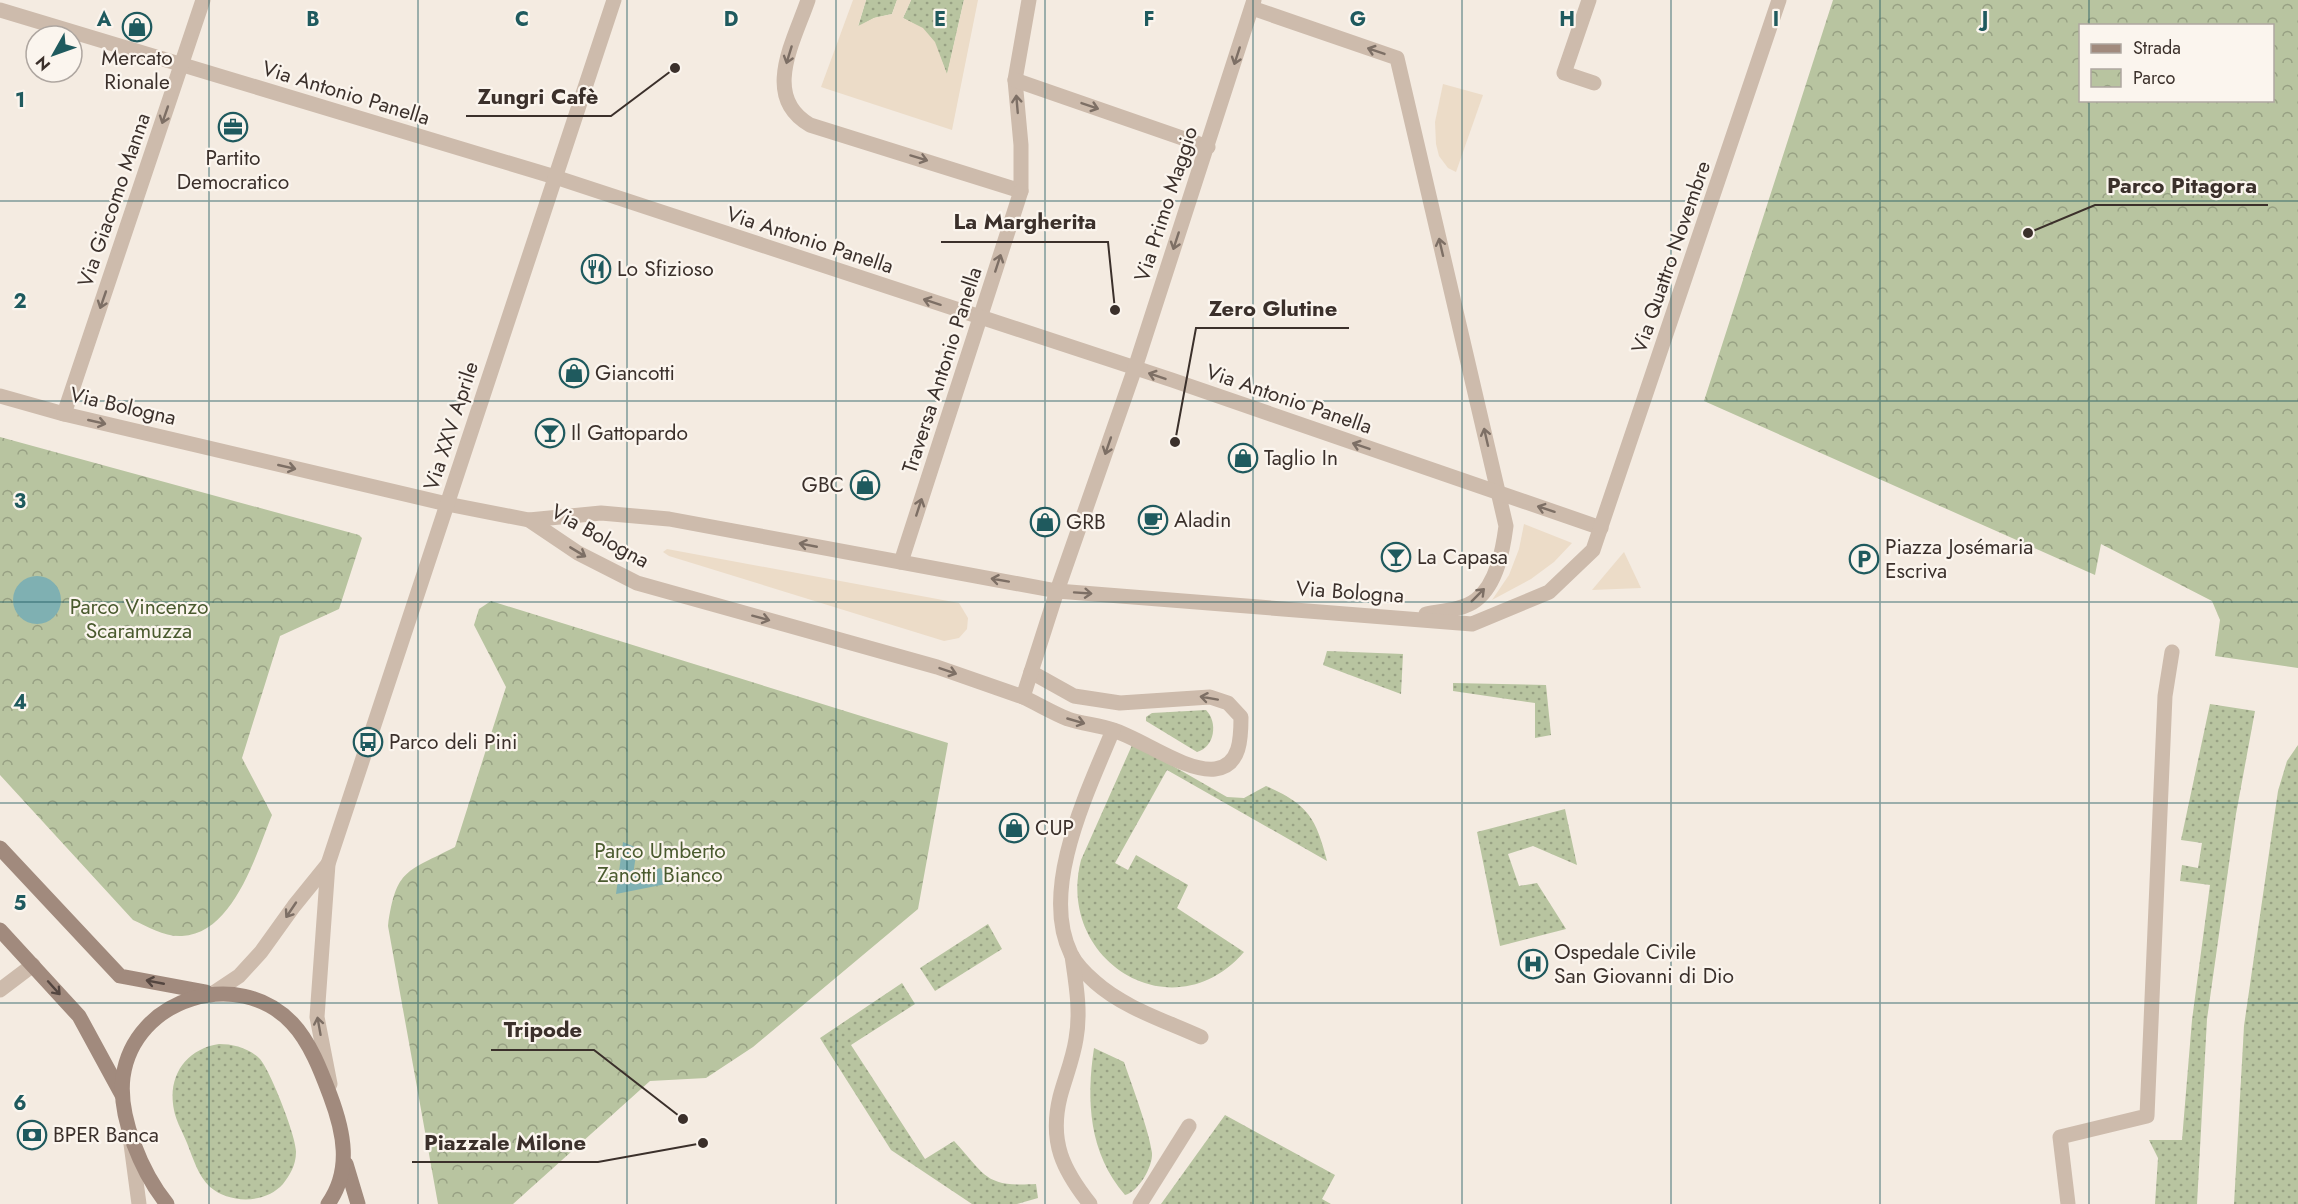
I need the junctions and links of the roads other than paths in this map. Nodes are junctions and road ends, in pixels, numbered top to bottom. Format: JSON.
{"nodes":[{"id":1,"x":203,"y":0,"type":"edge"},
{"id":2,"x":614,"y":0,"type":"edge"},
{"id":3,"x":808,"y":0,"type":"edge"},
{"id":4,"x":1029,"y":0,"type":"edge"},
{"id":5,"x":1589,"y":0,"type":"edge"},
{"id":6,"x":1779,"y":0,"type":"edge"},
{"id":7,"x":1253,"y":4,"type":"edge"},
{"id":8,"x":0,"y":10,"type":"edge"},
{"id":9,"x":182,"y":66,"type":"junction"},
{"id":10,"x":1015,"y":80,"type":"junction"},
{"id":11,"x":1594,"y":83,"type":"dead end"},
{"id":12,"x":1208,"y":147,"type":"junction"},
{"id":13,"x":555,"y":177,"type":"junction"},
{"id":14,"x":1021,"y":191,"type":"junction"},
{"id":15,"x":981,"y":318,"type":"junction"},
{"id":16,"x":1135,"y":368,"type":"junction"},
{"id":17,"x":0,"y":396,"type":"edge"},
{"id":18,"x":64,"y":414,"type":"junction"},
{"id":19,"x":1500,"y":494,"type":"junction"},
{"id":20,"x":447,"y":504,"type":"junction"},
{"id":21,"x":529,"y":520,"type":"junction"},
{"id":22,"x":1601,"y":528,"type":"junction"},
{"id":23,"x":902,"y":562,"type":"junction"},
{"id":24,"x":1057,"y":591,"type":"junction"},
{"id":25,"x":1404,"y":617,"type":"junction"},
{"id":26,"x":2172,"y":652,"type":"dead end"},
{"id":27,"x":1030,"y":672,"type":"junction"},
{"id":28,"x":1023,"y":697,"type":"junction"},
{"id":29,"x":1113,"y":730,"type":"junction"},
{"id":30,"x":0,"y":848,"type":"edge"},
{"id":31,"x":328,"y":864,"type":"junction"},
{"id":32,"x":0,"y":930,"type":"edge"},
{"id":33,"x":1072,"y":956,"type":"junction"},
{"id":34,"x":33,"y":965,"type":"junction"},
{"id":35,"x":0,"y":990,"type":"edge"},
{"id":36,"x":212,"y":994,"type":"junction"},
{"id":37,"x":1201,"y":1037,"type":"dead end"},
{"id":38,"x":122,"y":1095,"type":"junction"},
{"id":39,"x":334,"y":1104,"type":"junction"},
{"id":40,"x":1190,"y":1126,"type":"dead end"},
{"id":41,"x":130,"y":1135,"type":"junction"},
{"id":42,"x":344,"y":1155,"type":"junction"},
{"id":43,"x":139,"y":1204,"type":"edge"},
{"id":44,"x":167,"y":1204,"type":"edge"},
{"id":45,"x":328,"y":1204,"type":"edge"},
{"id":46,"x":358,"y":1204,"type":"edge"},
{"id":47,"x":1090,"y":1204,"type":"edge"},
{"id":48,"x":1140,"y":1204,"type":"edge"},
{"id":49,"x":2068,"y":1204,"type":"edge"}],
"edges":[{"from":1,"to":9,"type":"street","name":"Via Giacomo Manna"},
{"from":2,"to":13,"type":"street","name":"Via XXV Aprile"},
{"from":3,"to":14,"type":"street","one_way":true},
{"from":4,"to":10,"type":"street","name":"Traversa Antonio Panella"},
{"from":5,"to":11,"type":"street"},
{"from":6,"to":22,"type":"street","name":"Via Quattro Novembre"},
{"from":7,"to":12,"type":"street","name":"Via Primo Maggio","one_way":true},
{"from":19,"to":7,"type":"street","one_way":true},
{"from":8,"to":9,"type":"street","name":"Via Antonio Panella"},
{"from":9,"to":13,"type":"street","name":"Via Antonio Panella"},
{"from":9,"to":18,"type":"street","name":"Via Giacomo Manna","one_way":true},
{"from":10,"to":12,"type":"street","one_way":true},
{"from":14,"to":10,"type":"street","name":"Traversa Antonio Panella","one_way":true},
{"from":12,"to":16,"type":"street","name":"Via Primo Maggio","one_way":true},
{"from":15,"to":13,"type":"street","name":"Via Antonio Panella","one_way":true},
{"from":13,"to":20,"type":"street","name":"Via XXV Aprile"},
{"from":15,"to":14,"type":"street","name":"Traversa Antonio Panella","one_way":true},
{"from":15,"to":16,"type":"street","name":"Via Antonio Panella"},
{"from":23,"to":15,"type":"street","name":"Traversa Antonio Panella","one_way":true},
{"from":19,"to":16,"type":"street","name":"Via Antonio Panella","one_way":true},
{"from":16,"to":24,"type":"street","name":"Via Primo Maggio","one_way":true},
{"from":17,"to":18,"type":"street","name":"Via Bologna"},
{"from":18,"to":20,"type":"street","name":"Via Bologna","one_way":true},
{"from":22,"to":19,"type":"street","name":"Via Antonio Panella","one_way":true},
{"from":25,"to":19,"type":"street","one_way":true},
{"from":20,"to":21,"type":"street","name":"Via Bologna"},
{"from":20,"to":31,"type":"street","name":"Via XXV Aprile"},
{"from":23,"to":21,"type":"street","name":"Via Bologna","one_way":true},
{"from":21,"to":28,"type":"street","name":"Via Bologna","one_way":true},
{"from":22,"to":25,"type":"street","name":"Via Bologna"},
{"from":24,"to":23,"type":"street","name":"Via Bologna","one_way":true},
{"from":24,"to":25,"type":"street","name":"Via Bologna","one_way":true},
{"from":24,"to":27,"type":"street"},
{"from":26,"to":49,"type":"street"},
{"from":27,"to":28,"type":"street"},
{"from":29,"to":27,"type":"street","name":"Via Bologna","one_way":true},
{"from":28,"to":29,"type":"street","name":"Via Bologna","one_way":true},
{"from":29,"to":33,"type":"street"},
{"from":36,"to":30,"type":"street","one_way":true},
{"from":31,"to":36,"type":"street","one_way":true},
{"from":39,"to":31,"type":"street","one_way":true},
{"from":32,"to":34,"type":"street"},
{"from":33,"to":37,"type":"street"},
{"from":33,"to":47,"type":"street"},
{"from":34,"to":35,"type":"street"},
{"from":34,"to":38,"type":"street","one_way":true},
{"from":36,"to":38,"type":"street"},
{"from":36,"to":39,"type":"street"},
{"from":38,"to":41,"type":"street"},
{"from":39,"to":42,"type":"street"},
{"from":40,"to":48,"type":"street"},
{"from":41,"to":43,"type":"street"},
{"from":41,"to":44,"type":"street"},
{"from":42,"to":45,"type":"street"},
{"from":42,"to":46,"type":"street"}]}
